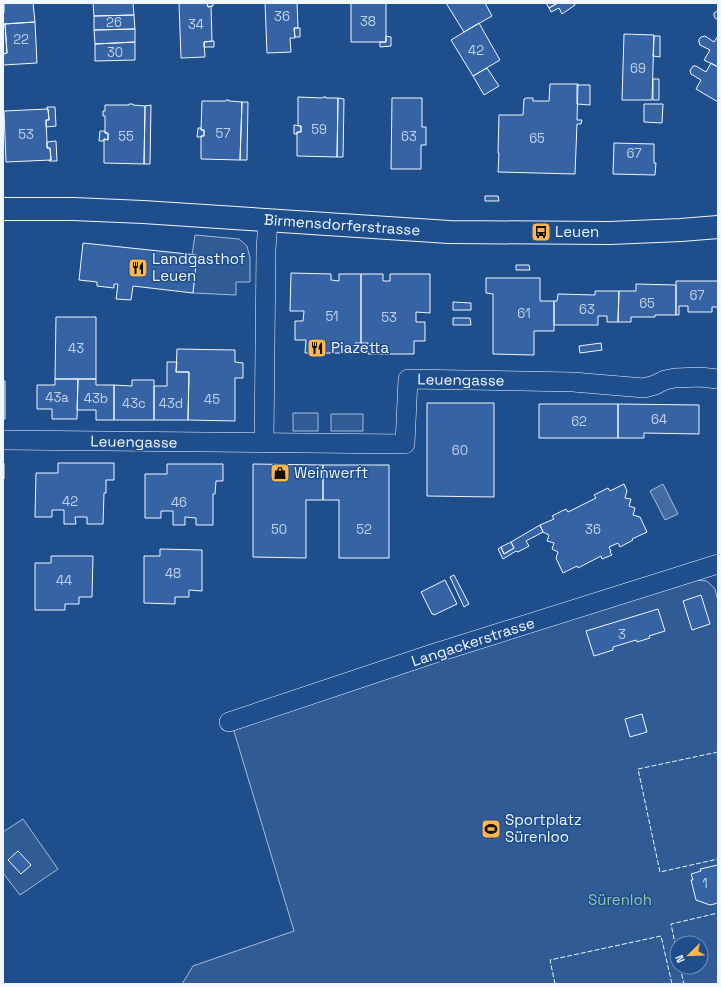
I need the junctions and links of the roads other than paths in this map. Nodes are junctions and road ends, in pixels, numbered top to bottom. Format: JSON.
{"nodes":[{"id":1,"x":3,"y":209,"type":"edge"},
{"id":2,"x":268,"y":220,"type":"junction"},
{"id":3,"x":718,"y":227,"type":"edge"},
{"id":4,"x":718,"y":379,"type":"edge"},
{"id":5,"x":3,"y":440,"type":"edge"},
{"id":6,"x":264,"y":443,"type":"junction"},
{"id":7,"x":718,"y":564,"type":"edge"},
{"id":8,"x":229,"y":722,"type":"dead end"}],
"edges":[{"from":1,"to":2,"type":"main road","name":"Birmensdorferstrasse"},
{"from":2,"to":3,"type":"main road","name":"Birmensdorferstrasse"},
{"from":2,"to":6,"type":"street"},
{"from":4,"to":6,"type":"street","name":"Leuengasse"},
{"from":5,"to":6,"type":"street","name":"Leuengasse"},
{"from":7,"to":8,"type":"street","name":"Langackerstrasse"}]}
